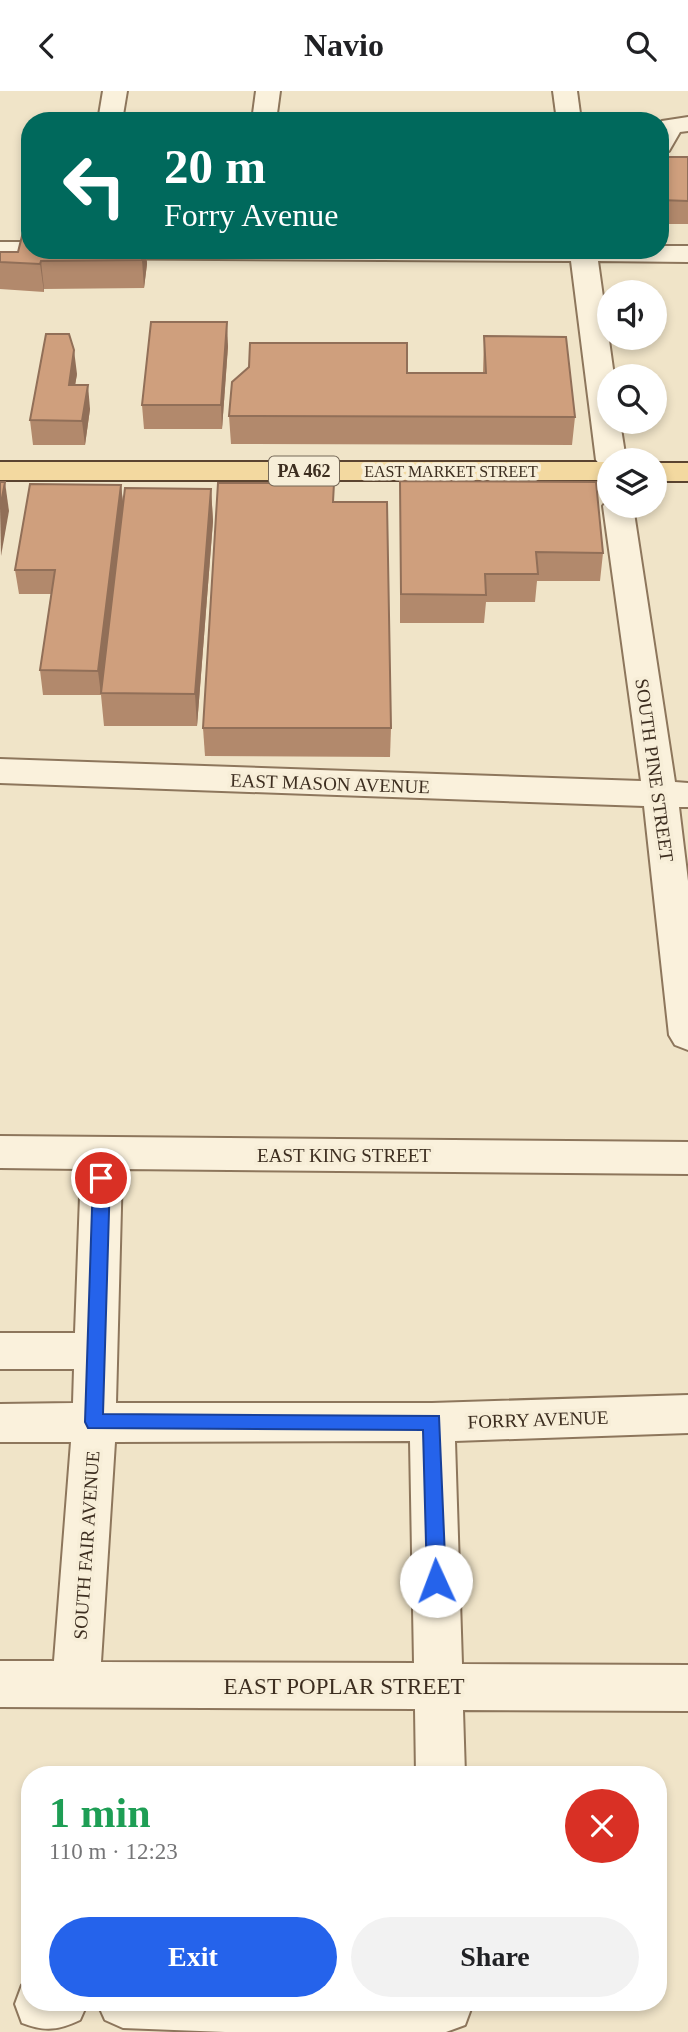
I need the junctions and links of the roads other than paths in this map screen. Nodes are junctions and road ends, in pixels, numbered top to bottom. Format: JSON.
{"nodes":[{"id":1,"x":115,"y":91,"type":"edge"},
{"id":2,"x":268,"y":91,"type":"edge"},
{"id":3,"x":565,"y":91,"type":"edge"},
{"id":4,"x":112,"y":112,"type":"edge"},
{"id":5,"x":265,"y":112,"type":"edge"},
{"id":6,"x":568,"y":112,"type":"edge"},
{"id":7,"x":688,"y":124,"type":"edge"},
{"id":8,"x":669,"y":130,"type":"edge"},
{"id":9,"x":669,"y":150,"type":"edge"},
{"id":10,"x":688,"y":153,"type":"edge"},
{"id":11,"x":0,"y":250,"type":"edge"},
{"id":12,"x":21,"y":250,"type":"edge"},
{"id":13,"x":669,"y":254,"type":"edge"},
{"id":14,"x":688,"y":254,"type":"edge"},
{"id":15,"x":584,"y":259,"type":"edge"},
{"id":16,"x":609,"y":448,"type":"edge"},
{"id":17,"x":0,"y":471,"type":"edge"},
{"id":18,"x":597,"y":471,"type":"edge"},
{"id":19,"x":667,"y":472,"type":"edge"},
{"id":20,"x":688,"y":472,"type":"edge"},
{"id":21,"x":620,"y":518,"type":"edge"},
{"id":22,"x":0,"y":771,"type":"edge"},
{"id":23,"x":674,"y":795,"type":"edge"},
{"id":24,"x":683,"y":953,"type":"edge"},
{"id":25,"x":688,"y":1035,"type":"edge"},
{"id":26,"x":0,"y":1152,"type":"edge"},
{"id":27,"x":102,"y":1153,"type":"junction"},
{"id":28,"x":688,"y":1158,"type":"edge"},
{"id":29,"x":0,"y":1351,"type":"edge"},
{"id":30,"x":97,"y":1351,"type":"junction"},
{"id":31,"x":688,"y":1413,"type":"edge"},
{"id":32,"x":94,"y":1422,"type":"junction"},
{"id":33,"x":432,"y":1422,"type":"junction"},
{"id":34,"x":0,"y":1423,"type":"edge"},
{"id":35,"x":0,"y":1684,"type":"edge"},
{"id":36,"x":76,"y":1685,"type":"junction"},
{"id":37,"x":439,"y":1687,"type":"junction"},
{"id":38,"x":688,"y":1688,"type":"edge"},
{"id":39,"x":441,"y":1766,"type":"edge"},
{"id":40,"x":382,"y":2011,"type":"edge"},
{"id":41,"x":447,"y":2013,"type":"edge"}],
"edges":[{"from":1,"to":4,"type":"street"},
{"from":2,"to":5,"type":"street"},
{"from":3,"to":6,"type":"street"},
{"from":7,"to":8,"type":"street"},
{"from":9,"to":10,"type":"street"},
{"from":11,"to":12,"type":"street"},
{"from":13,"to":14,"type":"street"},
{"from":15,"to":16,"type":"street"},
{"from":17,"to":18,"type":"main road","name":"EAST MARKET STREET","number":"PA 462"},
{"from":19,"to":20,"type":"main road"},
{"from":21,"to":23,"type":"street","name":"SOUTH PINE STREET"},
{"from":22,"to":23,"type":"street","name":"EAST MASON AVENUE"},
{"from":23,"to":24,"type":"street","name":"SOUTH PINE STREET"},
{"from":24,"to":25,"type":"street","name":"SOUTH PINE STREET"},
{"from":26,"to":27,"type":"street","name":"EAST KING STREET"},
{"from":27,"to":28,"type":"street","name":"EAST KING STREET"},
{"from":27,"to":30,"type":"street","name":"SOUTH FAIR AVENUE"},
{"from":29,"to":30,"type":"street"},
{"from":30,"to":32,"type":"street","name":"SOUTH FAIR AVENUE"},
{"from":31,"to":33,"type":"street","name":"FORRY AVENUE"},
{"from":32,"to":33,"type":"street","name":"FORRY AVENUE"},
{"from":32,"to":34,"type":"street","name":"FORRY AVENUE"},
{"from":32,"to":36,"type":"street","name":"SOUTH FAIR AVENUE"},
{"from":33,"to":37,"type":"street"},
{"from":35,"to":36,"type":"street","name":"EAST POPLAR STREET"},
{"from":36,"to":37,"type":"street","name":"EAST POPLAR STREET"},
{"from":37,"to":38,"type":"street","name":"EAST POPLAR STREET"},
{"from":37,"to":39,"type":"street"},
{"from":40,"to":41,"type":"street"}]}
